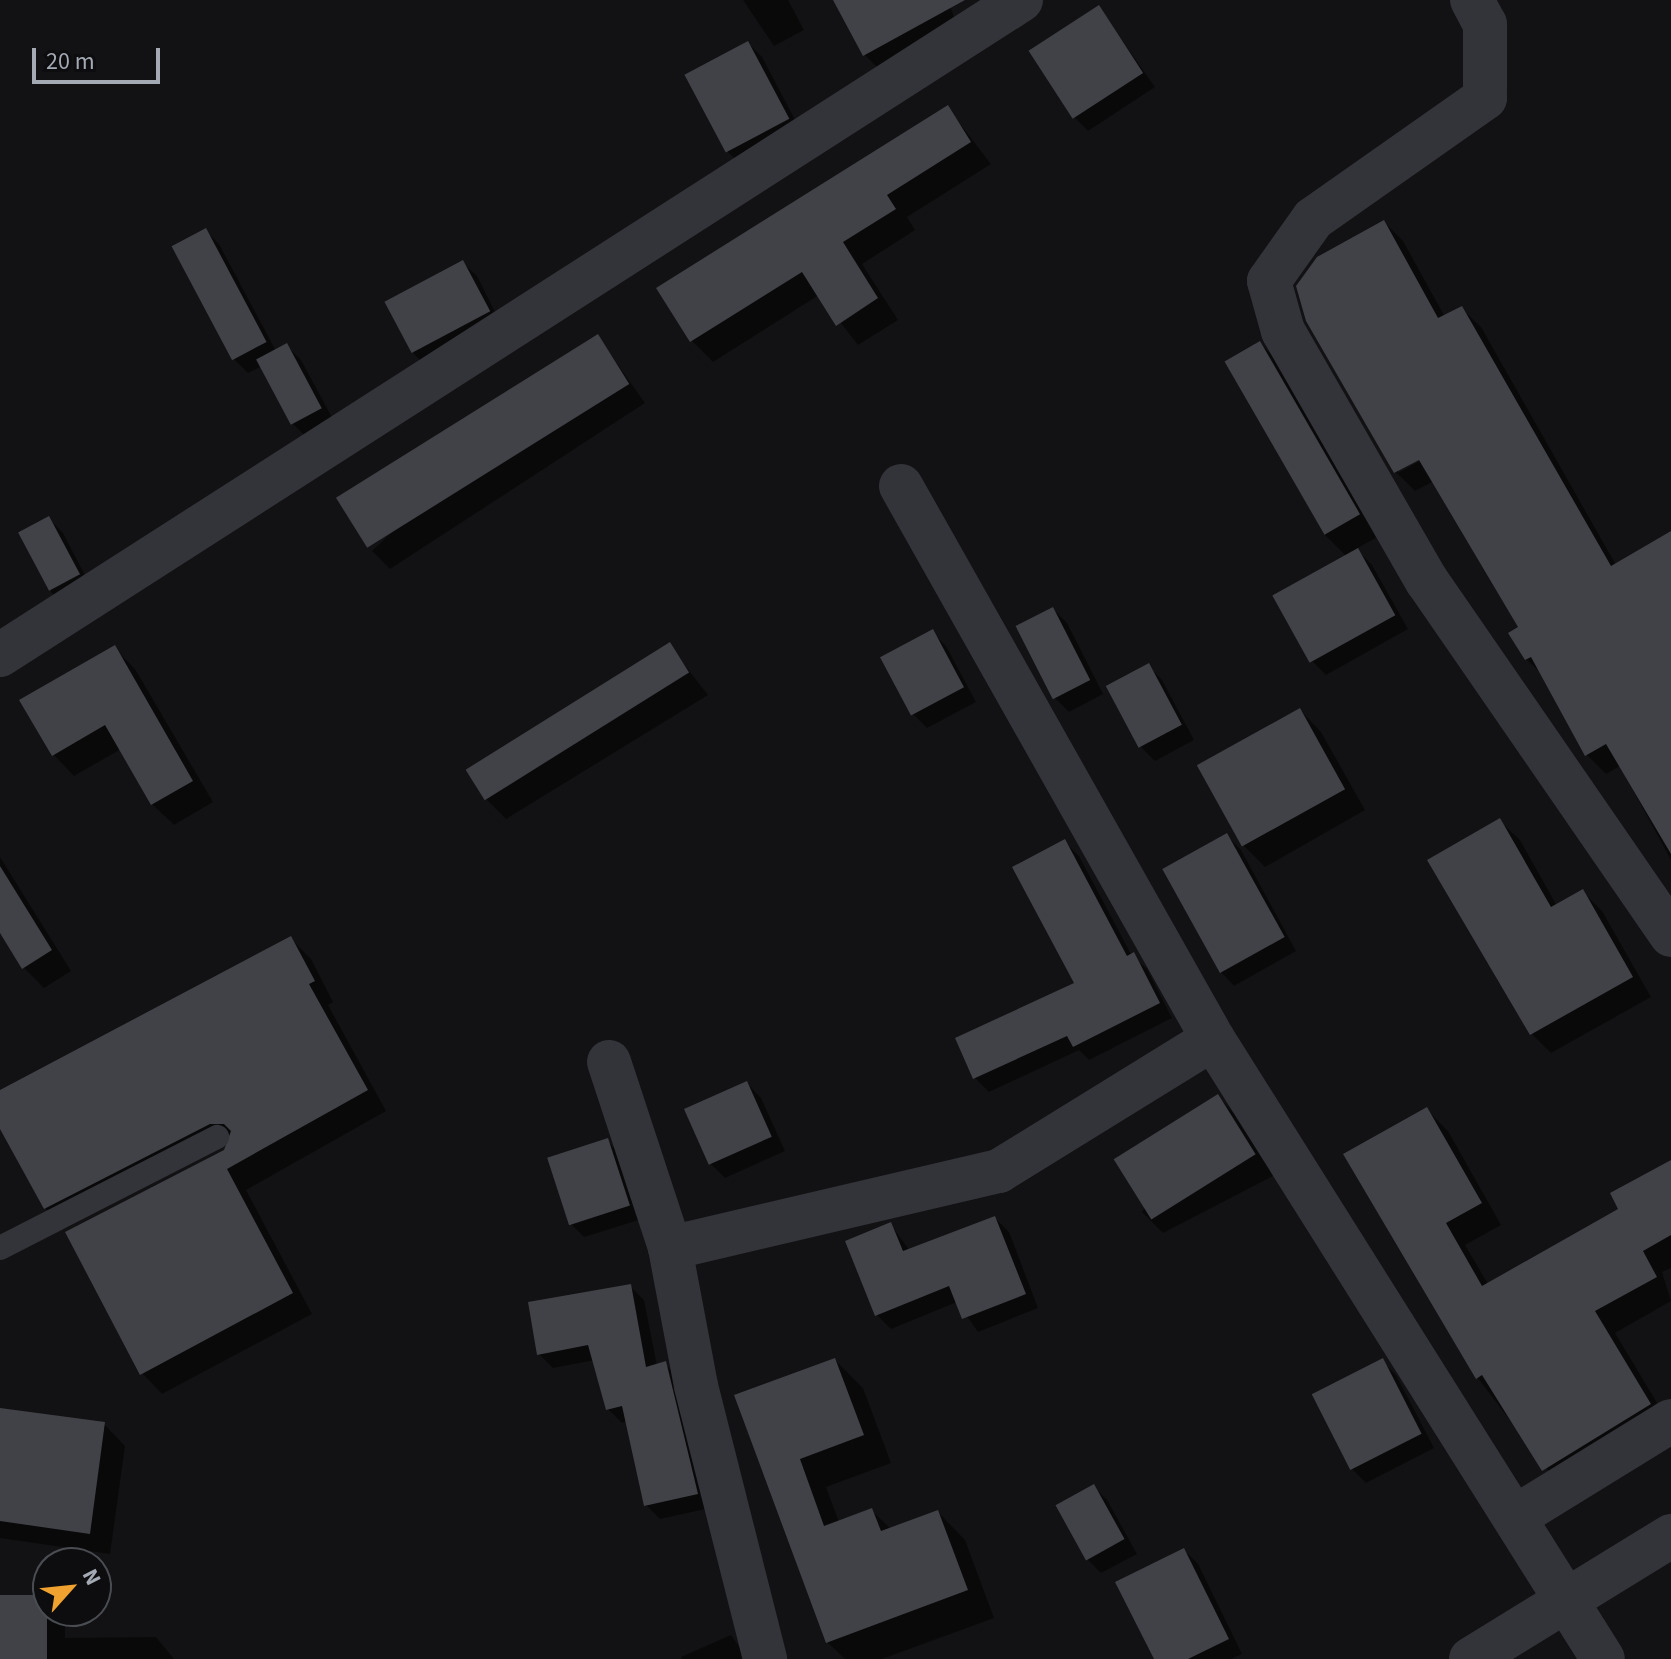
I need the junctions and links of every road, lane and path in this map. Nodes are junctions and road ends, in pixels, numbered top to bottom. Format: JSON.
{"nodes":[{"id":1,"x":1021,"y":0,"type":"edge"},
{"id":2,"x":1472,"y":0,"type":"edge"},
{"id":3,"x":901,"y":486,"type":"dead end"},
{"id":4,"x":0,"y":655,"type":"edge"},
{"id":5,"x":1671,"y":935,"type":"edge"},
{"id":6,"x":1213,"y":1039,"type":"junction"},
{"id":7,"x":609,"y":1062,"type":"dead end"},
{"id":8,"x":217,"y":1137,"type":"dead end"},
{"id":9,"x":0,"y":1248,"type":"edge"},
{"id":10,"x":670,"y":1248,"type":"junction"},
{"id":11,"x":1671,"y":1421,"type":"edge"},
{"id":12,"x":1515,"y":1517,"type":"junction"},
{"id":13,"x":1671,"y":1536,"type":"edge"},
{"id":14,"x":1566,"y":1600,"type":"junction"},
{"id":15,"x":765,"y":1659,"type":"edge"},
{"id":16,"x":1471,"y":1659,"type":"edge"},
{"id":17,"x":1603,"y":1659,"type":"edge"}],
"edges":[{"from":1,"to":4,"type":"street"},
{"from":2,"to":5,"type":"street"},
{"from":3,"to":6,"type":"street"},
{"from":6,"to":10,"type":"street"},
{"from":6,"to":12,"type":"street"},
{"from":7,"to":10,"type":"street"},
{"from":8,"to":9,"type":"lane"},
{"from":10,"to":15,"type":"street"},
{"from":11,"to":12,"type":"street"},
{"from":12,"to":14,"type":"street"},
{"from":13,"to":14,"type":"street"},
{"from":14,"to":16,"type":"street"},
{"from":14,"to":17,"type":"street"}]}
